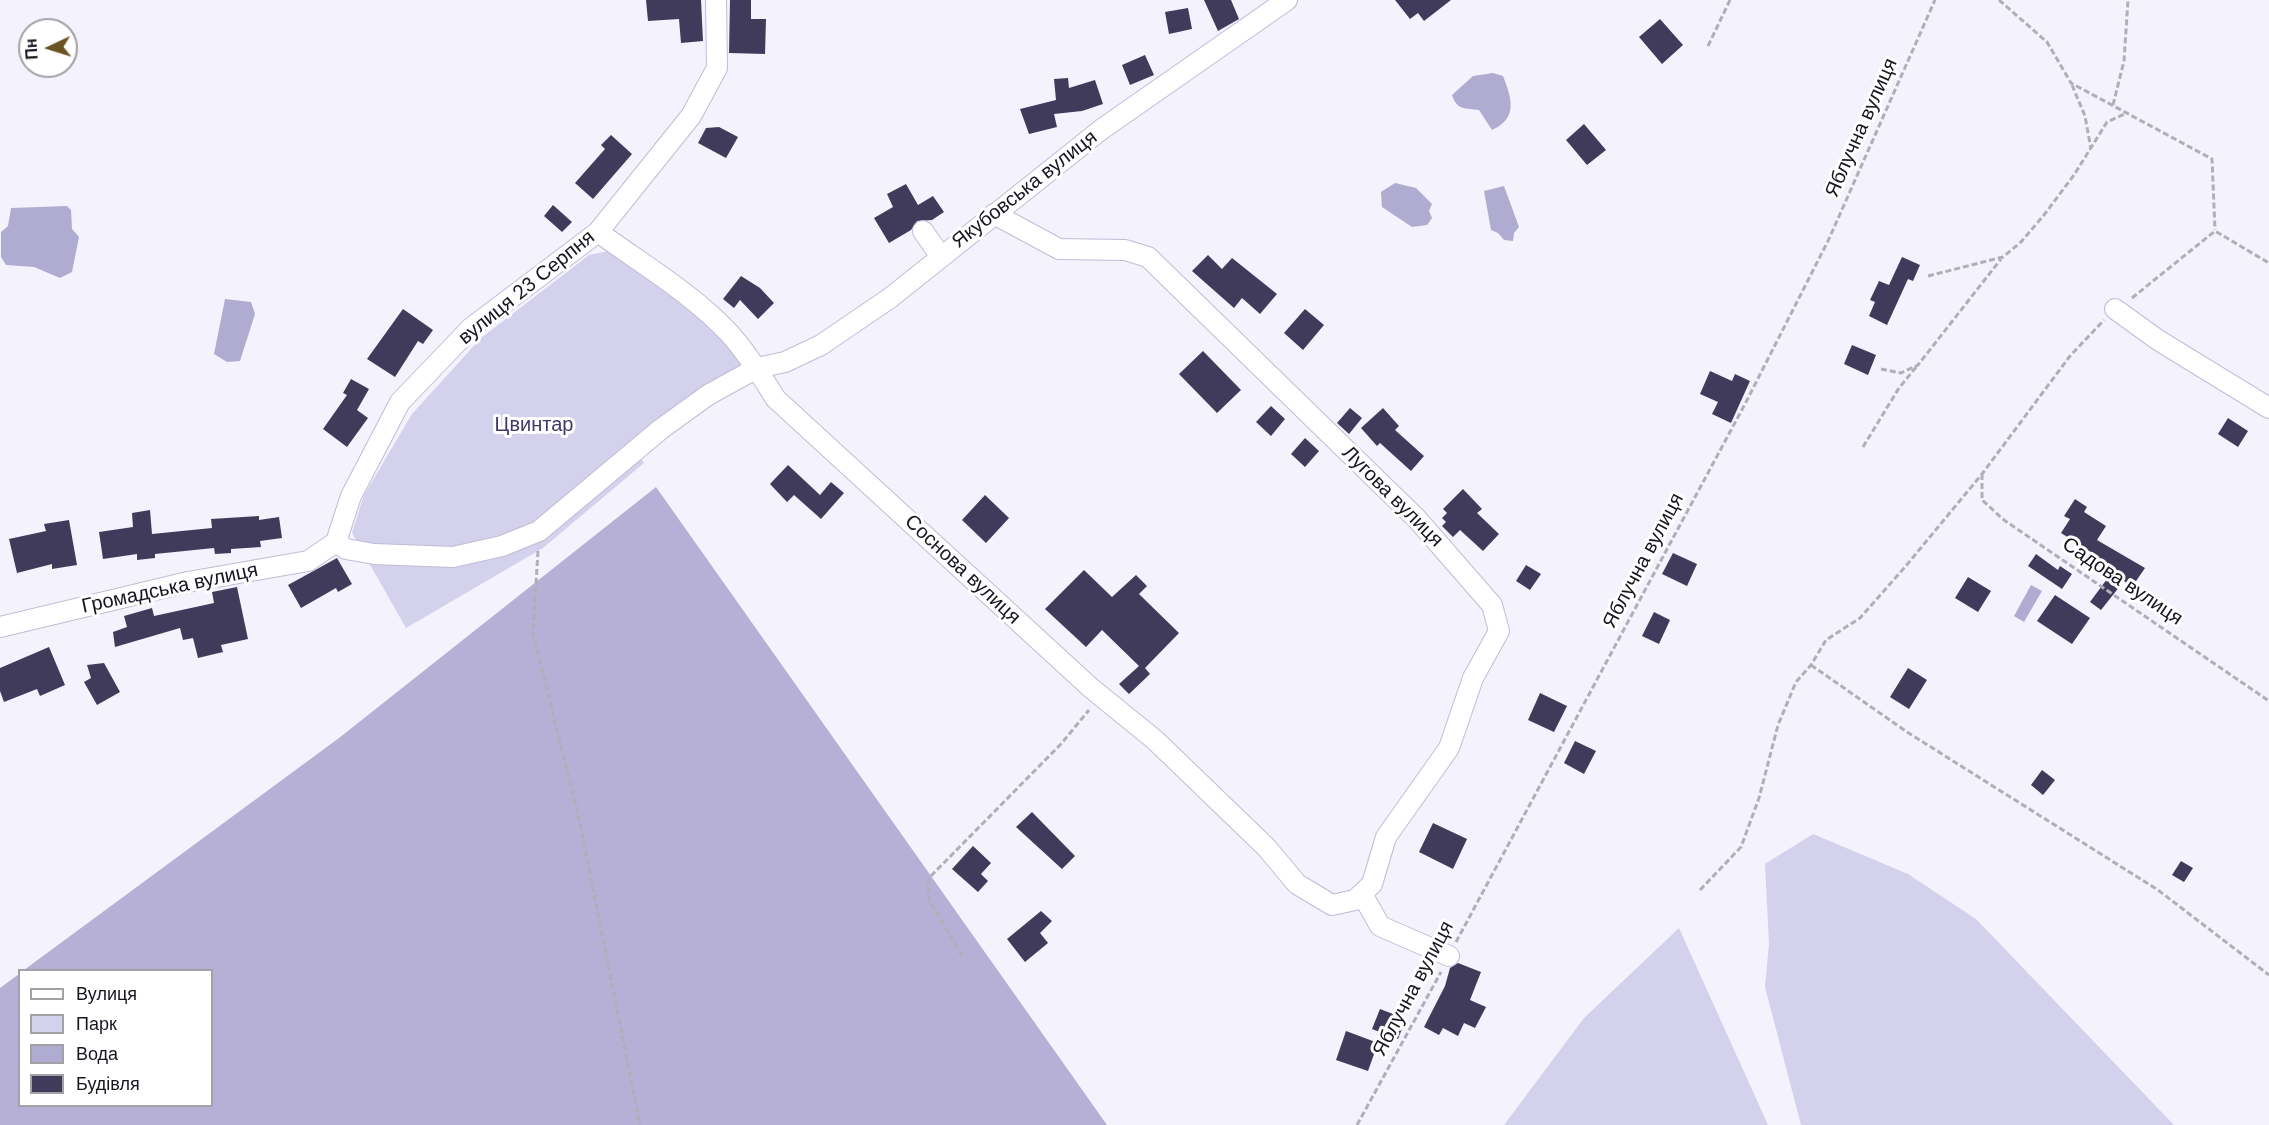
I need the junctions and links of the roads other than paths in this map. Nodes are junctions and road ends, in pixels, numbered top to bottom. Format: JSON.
{"nodes":[{"id":1,"x":716,"y":0,"type":"edge"},
{"id":2,"x":1287,"y":0,"type":"edge"},
{"id":3,"x":994,"y":214,"type":"junction"},
{"id":4,"x":923,"y":231,"type":"dead end"},
{"id":5,"x":598,"y":232,"type":"junction"},
{"id":6,"x":941,"y":257,"type":"junction"},
{"id":7,"x":2115,"y":309,"type":"road end"},
{"id":8,"x":757,"y":368,"type":"junction"},
{"id":9,"x":2269,"y":408,"type":"edge"},
{"id":10,"x":336,"y":542,"type":"junction"},
{"id":11,"x":0,"y":627,"type":"edge"},
{"id":12,"x":1362,"y":894,"type":"junction"},
{"id":13,"x":1449,"y":956,"type":"road end"}],
"edges":[{"from":1,"to":5,"type":"street","name":"вулиця 23 Серпня"},
{"from":2,"to":3,"type":"street","name":"Якубовська вулиця"},
{"from":3,"to":6,"type":"street","name":"Якубовська вулиця"},
{"from":3,"to":12,"type":"street","name":"Лугова вулиця"},
{"from":4,"to":6,"type":"street"},
{"from":5,"to":8,"type":"street","name":"Соснова вулиця"},
{"from":5,"to":10,"type":"street","name":"вулиця 23 Серпня"},
{"from":6,"to":8,"type":"street","name":"Якубовська вулиця"},
{"from":7,"to":9,"type":"street"},
{"from":8,"to":10,"type":"street","name":"Якубовська вулиця"},
{"from":8,"to":12,"type":"street","name":"Соснова вулиця"},
{"from":10,"to":11,"type":"street","name":"Громадська вулиця"},
{"from":12,"to":13,"type":"street"}]}
